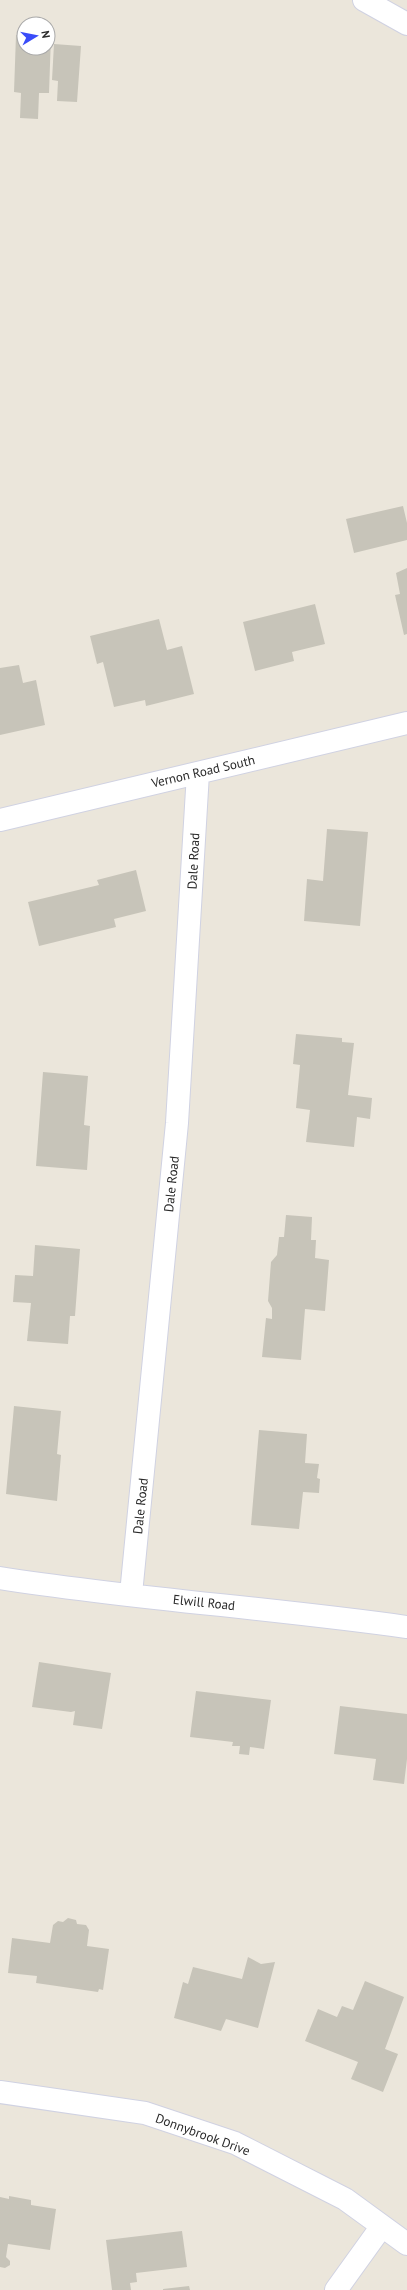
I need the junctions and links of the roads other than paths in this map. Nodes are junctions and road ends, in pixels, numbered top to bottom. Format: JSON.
{"nodes":[{"id":1,"x":364,"y":0,"type":"edge"},
{"id":2,"x":407,"y":24,"type":"edge"},
{"id":3,"x":407,"y":723,"type":"edge"},
{"id":4,"x":198,"y":772,"type":"junction"},
{"id":5,"x":0,"y":820,"type":"edge"},
{"id":6,"x":0,"y":1578,"type":"edge"},
{"id":7,"x":131,"y":1594,"type":"junction"},
{"id":8,"x":407,"y":1627,"type":"edge"},
{"id":9,"x":0,"y":2092,"type":"edge"},
{"id":10,"x":382,"y":2226,"type":"junction"},
{"id":11,"x":407,"y":2244,"type":"edge"},
{"id":12,"x":336,"y":2290,"type":"edge"}],
"edges":[{"from":1,"to":2,"type":"street"},
{"from":3,"to":4,"type":"street","name":"Vernon Road South"},
{"from":4,"to":5,"type":"street","name":"Vernon Road South"},
{"from":4,"to":7,"type":"street","name":"Dale Road"},
{"from":6,"to":7,"type":"street","name":"Elwill Road"},
{"from":7,"to":8,"type":"street","name":"Elwill Road"},
{"from":9,"to":10,"type":"street","name":"Donnybrook Drive"},
{"from":10,"to":11,"type":"street","name":"Donnybrook Drive"},
{"from":10,"to":12,"type":"street"}]}
